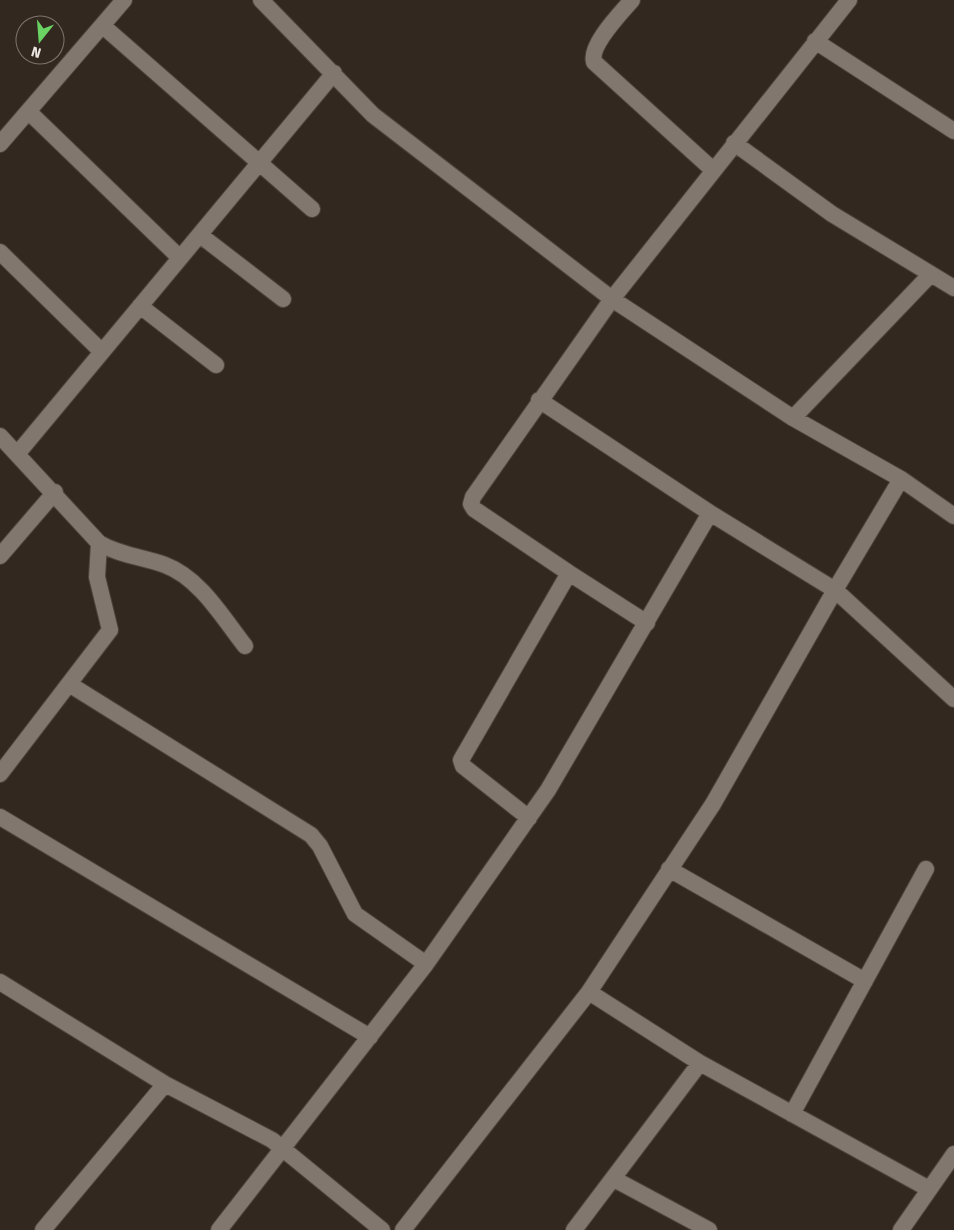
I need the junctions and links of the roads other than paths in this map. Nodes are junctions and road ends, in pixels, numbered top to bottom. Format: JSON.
{"nodes":[{"id":1,"x":124,"y":0,"type":"edge"},
{"id":2,"x":261,"y":0,"type":"edge"},
{"id":3,"x":632,"y":0,"type":"edge"},
{"id":4,"x":849,"y":0,"type":"edge"},
{"id":5,"x":103,"y":26,"type":"junction"},
{"id":6,"x":814,"y":41,"type":"junction"},
{"id":7,"x":334,"y":73,"type":"junction"},
{"id":8,"x":29,"y":112,"type":"junction"},
{"id":9,"x":954,"y":130,"type":"edge"},
{"id":10,"x":734,"y":143,"type":"junction"},
{"id":11,"x":0,"y":144,"type":"edge"},
{"id":12,"x":260,"y":162,"type":"junction"},
{"id":13,"x":713,"y":170,"type":"junction"},
{"id":14,"x":312,"y":209,"type":"dead end"},
{"id":15,"x":200,"y":235,"type":"junction"},
{"id":16,"x":0,"y":252,"type":"edge"},
{"id":17,"x":180,"y":258,"type":"junction"},
{"id":18,"x":931,"y":274,"type":"junction"},
{"id":19,"x":954,"y":288,"type":"edge"},
{"id":20,"x":283,"y":299,"type":"dead end"},
{"id":21,"x":612,"y":299,"type":"junction"},
{"id":22,"x":140,"y":306,"type":"junction"},
{"id":23,"x":102,"y":352,"type":"junction"},
{"id":24,"x":216,"y":365,"type":"dead end"},
{"id":25,"x":539,"y":400,"type":"junction"},
{"id":26,"x":793,"y":418,"type":"junction"},
{"id":27,"x":0,"y":436,"type":"edge"},
{"id":28,"x":18,"y":453,"type":"junction"},
{"id":29,"x":901,"y":479,"type":"junction"},
{"id":30,"x":54,"y":492,"type":"junction"},
{"id":31,"x":710,"y":513,"type":"junction"},
{"id":32,"x":954,"y":516,"type":"edge"},
{"id":33,"x":99,"y":542,"type":"junction"},
{"id":34,"x":0,"y":556,"type":"edge"},
{"id":35,"x":569,"y":574,"type":"junction"},
{"id":36,"x":835,"y":590,"type":"junction"},
{"id":37,"x":647,"y":623,"type":"junction"},
{"id":38,"x":246,"y":646,"type":"dead end"},
{"id":39,"x":69,"y":684,"type":"junction"},
{"id":40,"x":954,"y":699,"type":"edge"},
{"id":41,"x":0,"y":774,"type":"edge"},
{"id":42,"x":0,"y":817,"type":"edge"},
{"id":43,"x":529,"y":818,"type":"junction"},
{"id":44,"x":669,"y":869,"type":"junction"},
{"id":45,"x":926,"y":869,"type":"dead end"},
{"id":46,"x":426,"y":964,"type":"junction"},
{"id":47,"x":0,"y":982,"type":"edge"},
{"id":48,"x":865,"y":982,"type":"junction"},
{"id":49,"x":589,"y":992,"type":"junction"},
{"id":50,"x":370,"y":1037,"type":"junction"},
{"id":51,"x":700,"y":1063,"type":"junction"},
{"id":52,"x":165,"y":1084,"type":"junction"},
{"id":53,"x":792,"y":1114,"type":"junction"},
{"id":54,"x":284,"y":1148,"type":"junction"},
{"id":55,"x":954,"y":1154,"type":"edge"},
{"id":56,"x":614,"y":1179,"type":"junction"},
{"id":57,"x":929,"y":1189,"type":"junction"},
{"id":58,"x":43,"y":1230,"type":"edge"},
{"id":59,"x":220,"y":1230,"type":"edge"},
{"id":60,"x":382,"y":1230,"type":"edge"},
{"id":61,"x":403,"y":1230,"type":"edge"},
{"id":62,"x":574,"y":1230,"type":"edge"},
{"id":63,"x":709,"y":1230,"type":"edge"},
{"id":64,"x":901,"y":1230,"type":"edge"}],
"edges":[{"from":1,"to":5,"type":"street"},
{"from":2,"to":7,"type":"street"},
{"from":3,"to":13,"type":"street"},
{"from":4,"to":6,"type":"street"},
{"from":5,"to":8,"type":"street"},
{"from":5,"to":12,"type":"street"},
{"from":6,"to":9,"type":"street"},
{"from":6,"to":10,"type":"street"},
{"from":7,"to":12,"type":"street"},
{"from":7,"to":21,"type":"street"},
{"from":8,"to":11,"type":"street"},
{"from":8,"to":17,"type":"street"},
{"from":10,"to":13,"type":"street"},
{"from":10,"to":18,"type":"street"},
{"from":12,"to":14,"type":"street"},
{"from":12,"to":15,"type":"street"},
{"from":13,"to":21,"type":"street"},
{"from":15,"to":17,"type":"street"},
{"from":15,"to":20,"type":"street"},
{"from":16,"to":23,"type":"street"},
{"from":17,"to":22,"type":"street"},
{"from":18,"to":19,"type":"street"},
{"from":18,"to":26,"type":"street"},
{"from":21,"to":25,"type":"street"},
{"from":21,"to":26,"type":"street"},
{"from":22,"to":23,"type":"street"},
{"from":22,"to":24,"type":"street"},
{"from":23,"to":28,"type":"street"},
{"from":25,"to":31,"type":"street"},
{"from":25,"to":35,"type":"street"},
{"from":26,"to":29,"type":"street"},
{"from":27,"to":28,"type":"street"},
{"from":28,"to":30,"type":"street"},
{"from":29,"to":32,"type":"street"},
{"from":29,"to":36,"type":"street"},
{"from":30,"to":33,"type":"street"},
{"from":30,"to":34,"type":"street"},
{"from":31,"to":36,"type":"street"},
{"from":31,"to":37,"type":"street"},
{"from":33,"to":38,"type":"street"},
{"from":33,"to":39,"type":"street"},
{"from":35,"to":37,"type":"street"},
{"from":35,"to":43,"type":"street"},
{"from":36,"to":40,"type":"street"},
{"from":36,"to":44,"type":"street"},
{"from":37,"to":43,"type":"street"},
{"from":39,"to":41,"type":"street"},
{"from":39,"to":46,"type":"street"},
{"from":42,"to":50,"type":"street"},
{"from":43,"to":46,"type":"street"},
{"from":44,"to":48,"type":"street"},
{"from":44,"to":49,"type":"street"},
{"from":45,"to":48,"type":"street"},
{"from":46,"to":50,"type":"street"},
{"from":47,"to":52,"type":"street"},
{"from":48,"to":53,"type":"street"},
{"from":49,"to":51,"type":"street"},
{"from":49,"to":61,"type":"street"},
{"from":50,"to":54,"type":"street"},
{"from":51,"to":53,"type":"street"},
{"from":51,"to":56,"type":"street"},
{"from":52,"to":54,"type":"street"},
{"from":52,"to":58,"type":"street"},
{"from":53,"to":57,"type":"street"},
{"from":54,"to":59,"type":"street"},
{"from":54,"to":60,"type":"street"},
{"from":55,"to":57,"type":"street"},
{"from":56,"to":62,"type":"street"},
{"from":56,"to":63,"type":"street"},
{"from":57,"to":64,"type":"street"}]}
